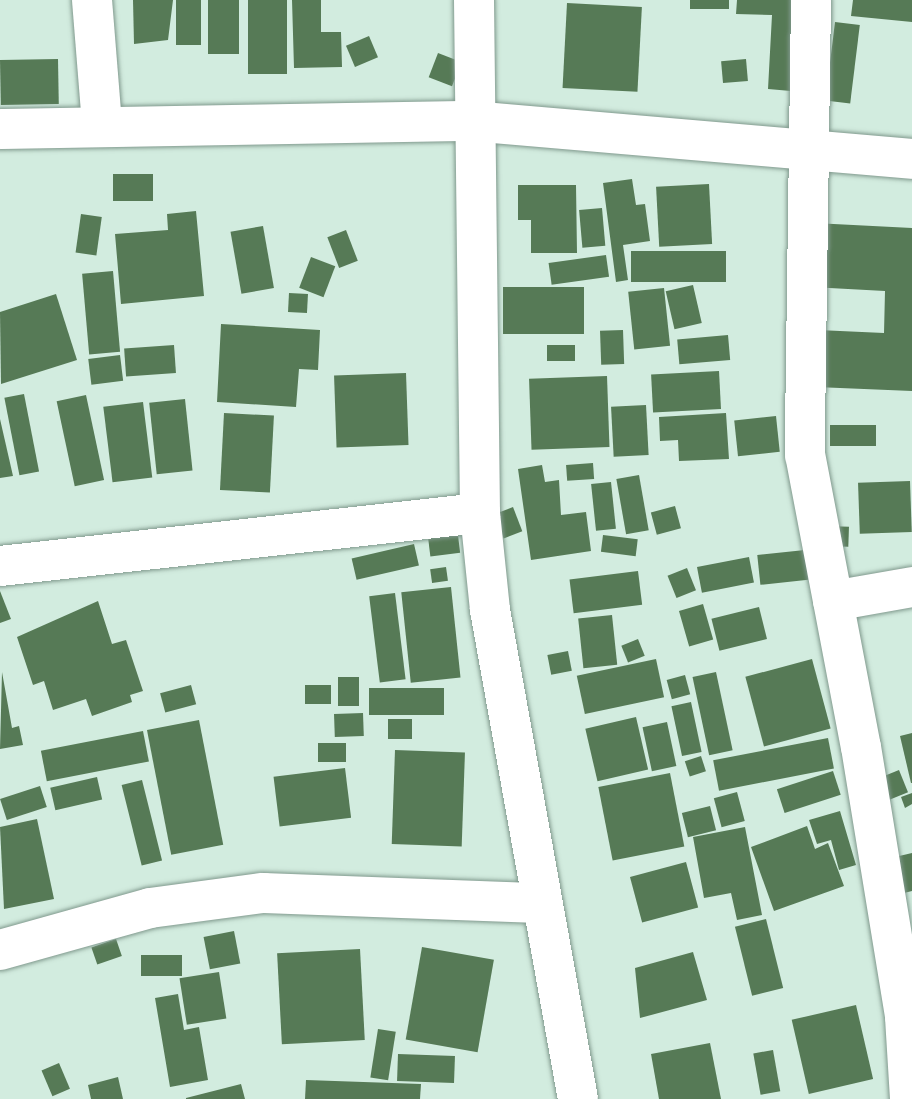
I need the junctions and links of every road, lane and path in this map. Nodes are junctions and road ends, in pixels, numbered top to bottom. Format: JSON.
{"nodes":[{"id":1,"x":92,"y":0,"type":"edge"},
{"id":2,"x":474,"y":0,"type":"edge"},
{"id":3,"x":811,"y":0,"type":"edge"},
{"id":4,"x":470,"y":121,"type":"junction"},
{"id":5,"x":102,"y":124,"type":"junction"},
{"id":6,"x":0,"y":129,"type":"edge"},
{"id":7,"x":804,"y":146,"type":"junction"},
{"id":8,"x":912,"y":159,"type":"edge"},
{"id":9,"x":480,"y":513,"type":"junction"},
{"id":10,"x":0,"y":566,"type":"edge"},
{"id":11,"x":912,"y":587,"type":"edge"},
{"id":12,"x":833,"y":601,"type":"junction"},
{"id":13,"x":540,"y":903,"type":"junction"},
{"id":14,"x":0,"y":950,"type":"edge"},
{"id":15,"x":578,"y":1099,"type":"edge"},
{"id":16,"x":910,"y":1099,"type":"edge"}],
"edges":[{"from":1,"to":5,"type":"street"},
{"from":2,"to":4,"type":"street"},
{"from":3,"to":7,"type":"street"},
{"from":4,"to":5,"type":"street"},
{"from":4,"to":7,"type":"street"},
{"from":4,"to":9,"type":"street"},
{"from":5,"to":6,"type":"street"},
{"from":7,"to":8,"type":"street"},
{"from":7,"to":12,"type":"street"},
{"from":9,"to":10,"type":"street"},
{"from":9,"to":13,"type":"street"},
{"from":11,"to":12,"type":"street"},
{"from":12,"to":16,"type":"street"},
{"from":13,"to":14,"type":"street"},
{"from":13,"to":15,"type":"street"}]}
